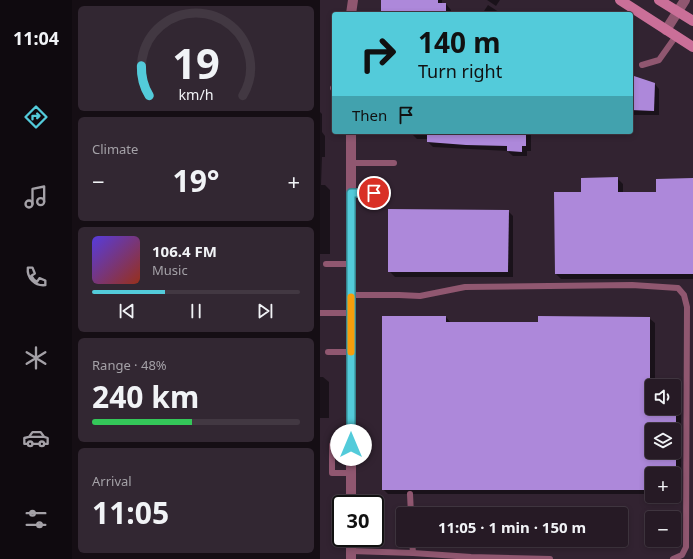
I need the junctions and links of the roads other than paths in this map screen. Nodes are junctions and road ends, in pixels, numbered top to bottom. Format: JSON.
{"nodes":[{"id":1,"x":353,"y":0,"type":"edge"},
{"id":2,"x":620,"y":0,"type":"edge"},
{"id":3,"x":659,"y":0,"type":"edge"},
{"id":4,"x":685,"y":0,"type":"edge"},
{"id":5,"x":678,"y":11,"type":"junction"},
{"id":6,"x":351,"y":12,"type":"edge"},
{"id":7,"x":693,"y":21,"type":"edge"},
{"id":8,"x":666,"y":30,"type":"junction"},
{"id":9,"x":676,"y":36,"type":"junction"},
{"id":10,"x":693,"y":47,"type":"edge"},
{"id":11,"x":642,"y":65,"type":"dead end"},
{"id":12,"x":351,"y":134,"type":"edge"},
{"id":13,"x":351,"y":163,"type":"junction"},
{"id":14,"x":394,"y":163,"type":"dead end"},
{"id":15,"x":351,"y":193,"type":"junction"},
{"id":16,"x":374,"y":193,"type":"dead end"},
{"id":17,"x":326,"y":264,"type":"dead end"},
{"id":18,"x":351,"y":264,"type":"junction"},
{"id":19,"x":351,"y":295,"type":"junction"},
{"id":20,"x":320,"y":313,"type":"edge"},
{"id":21,"x":351,"y":313,"type":"junction"},
{"id":22,"x":328,"y":352,"type":"dead end"},
{"id":23,"x":351,"y":352,"type":"junction"},
{"id":24,"x":351,"y":445,"type":"junction"},
{"id":25,"x":351,"y":473,"type":"junction"},
{"id":26,"x":410,"y":494,"type":"dead end"},
{"id":27,"x":351,"y":495,"type":"edge"},
{"id":28,"x":411,"y":507,"type":"edge"},
{"id":29,"x":413,"y":547,"type":"edge"},
{"id":30,"x":413,"y":553,"type":"junction"},
{"id":31,"x":351,"y":555,"type":"edge"},
{"id":32,"x":550,"y":559,"type":"edge"},
{"id":33,"x":673,"y":559,"type":"edge"}],
"edges":[{"from":1,"to":6,"type":"street"},
{"from":2,"to":8,"type":"main road"},
{"from":3,"to":5,"type":"main road"},
{"from":4,"to":5,"type":"street"},
{"from":5,"to":7,"type":"main road"},
{"from":5,"to":8,"type":"street"},
{"from":8,"to":9,"type":"main road"},
{"from":9,"to":10,"type":"main road"},
{"from":9,"to":11,"type":"lane"},
{"from":12,"to":13,"type":"street"},
{"from":13,"to":14,"type":"lane"},
{"from":13,"to":15,"type":"street"},
{"from":15,"to":16,"type":"lane"},
{"from":15,"to":18,"type":"street"},
{"from":17,"to":18,"type":"lane"},
{"from":18,"to":19,"type":"street"},
{"from":19,"to":21,"type":"street"},
{"from":19,"to":33,"type":"lane"},
{"from":20,"to":21,"type":"lane"},
{"from":21,"to":23,"type":"street"},
{"from":22,"to":23,"type":"lane"},
{"from":23,"to":24,"type":"street"},
{"from":24,"to":25,"type":"street"},
{"from":24,"to":25,"type":"lane"},
{"from":25,"to":27,"type":"street"},
{"from":26,"to":28,"type":"lane"},
{"from":29,"to":30,"type":"lane"},
{"from":30,"to":31,"type":"lane"},
{"from":30,"to":32,"type":"lane"}]}
